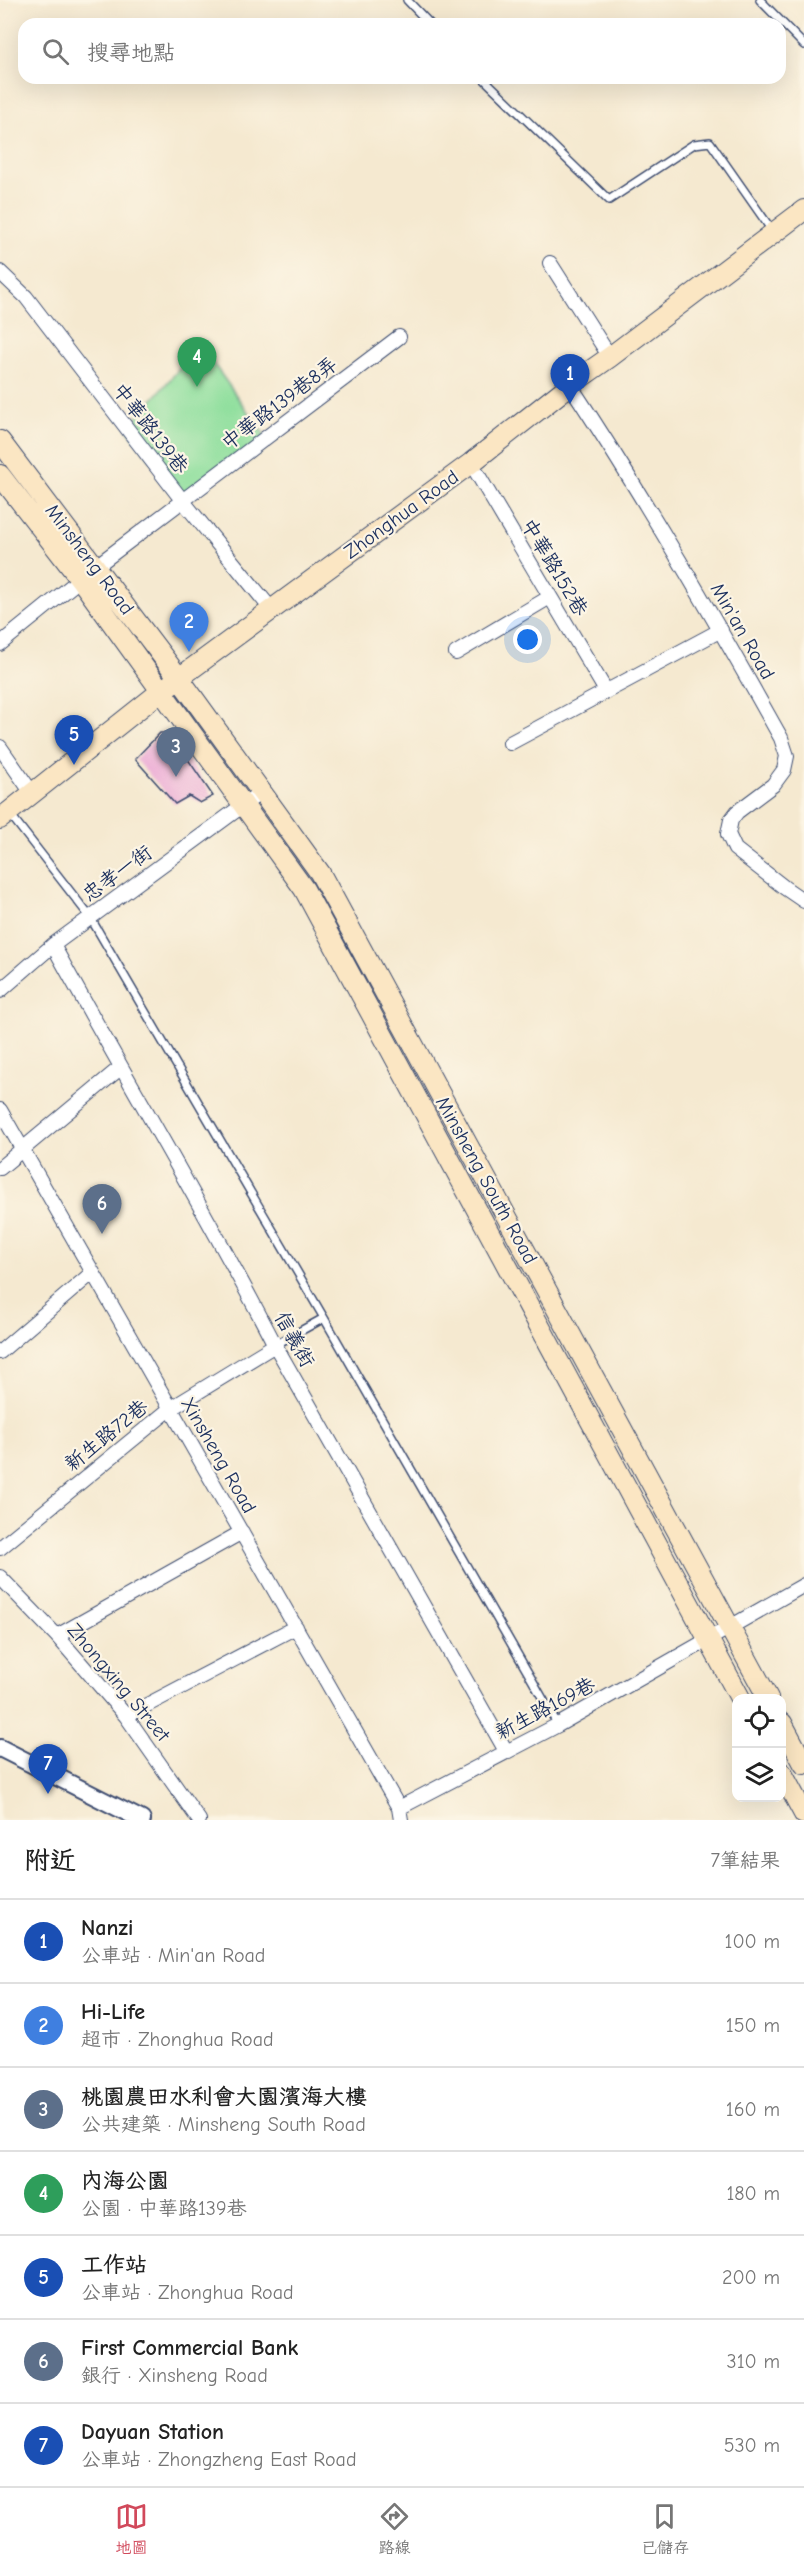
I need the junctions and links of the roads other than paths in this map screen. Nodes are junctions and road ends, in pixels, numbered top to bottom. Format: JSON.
{"nodes":[{"id":1,"x":407,"y":0,"type":"edge"},
{"id":2,"x":760,"y":0,"type":"edge"},
{"id":3,"x":424,"y":18,"type":"edge"},
{"id":4,"x":778,"y":18,"type":"edge"},
{"id":5,"x":786,"y":27,"type":"edge"},
{"id":6,"x":804,"y":45,"type":"edge"},
{"id":7,"x":489,"y":84,"type":"edge"},
{"id":8,"x":804,"y":210,"type":"edge"},
{"id":9,"x":774,"y":233,"type":"junction"},
{"id":10,"x":550,"y":263,"type":"dead end"},
{"id":11,"x":0,"y":272,"type":"edge"},
{"id":12,"x":399,"y":337,"type":"dead end"},
{"id":13,"x":610,"y":357,"type":"junction"},
{"id":14,"x":570,"y":385,"type":"junction"},
{"id":15,"x":0,"y":441,"type":"edge"},
{"id":16,"x":471,"y":463,"type":"junction"},
{"id":17,"x":0,"y":475,"type":"edge"},
{"id":18,"x":182,"y":500,"type":"junction"},
{"id":19,"x":88,"y":574,"type":"junction"},
{"id":20,"x":550,"y":597,"type":"junction"},
{"id":21,"x":272,"y":610,"type":"junction"},
{"id":22,"x":721,"y":630,"type":"junction"},
{"id":23,"x":0,"y":644,"type":"edge"},
{"id":24,"x":456,"y":653,"type":"dead end"},
{"id":25,"x":179,"y":678,"type":"junction"},
{"id":26,"x":606,"y":691,"type":"junction"},
{"id":27,"x":160,"y":692,"type":"junction"},
{"id":28,"x":510,"y":743,"type":"dead end"},
{"id":29,"x":0,"y":747,"type":"edge"},
{"id":30,"x":261,"y":792,"type":"junction"},
{"id":31,"x":32,"y":793,"type":"junction"},
{"id":32,"x":243,"y":805,"type":"junction"},
{"id":33,"x":4,"y":815,"type":"edge"},
{"id":34,"x":804,"y":901,"type":"edge"},
{"id":35,"x":90,"y":917,"type":"junction"},
{"id":36,"x":53,"y":945,"type":"junction"},
{"id":37,"x":0,"y":991,"type":"edge"},
{"id":38,"x":120,"y":1068,"type":"junction"},
{"id":39,"x":0,"y":1110,"type":"edge"},
{"id":40,"x":24,"y":1149,"type":"junction"},
{"id":41,"x":0,"y":1168,"type":"edge"},
{"id":42,"x":92,"y":1273,"type":"junction"},
{"id":43,"x":324,"y":1318,"type":"junction"},
{"id":44,"x":275,"y":1345,"type":"junction"},
{"id":45,"x":0,"y":1352,"type":"edge"},
{"id":46,"x":170,"y":1409,"type":"junction"},
{"id":47,"x":242,"y":1532,"type":"junction"},
{"id":48,"x":0,"y":1548,"type":"edge"},
{"id":49,"x":0,"y":1577,"type":"edge"},
{"id":50,"x":804,"y":1585,"type":"edge"},
{"id":51,"x":296,"y":1627,"type":"junction"},
{"id":52,"x":729,"y":1628,"type":"junction"},
{"id":53,"x":57,"y":1636,"type":"junction"},
{"id":54,"x":708,"y":1640,"type":"junction"},
{"id":55,"x":738,"y":1694,"type":"edge"},
{"id":56,"x":766,"y":1694,"type":"edge"},
{"id":57,"x":126,"y":1716,"type":"junction"},
{"id":58,"x":558,"y":1725,"type":"junction"},
{"id":59,"x":786,"y":1730,"type":"edge"},
{"id":60,"x":0,"y":1748,"type":"edge"},
{"id":61,"x":506,"y":1751,"type":"junction"},
{"id":62,"x":804,"y":1764,"type":"edge"},
{"id":63,"x":786,"y":1780,"type":"edge"},
{"id":64,"x":400,"y":1814,"type":"edge"},
{"id":65,"x":804,"y":1814,"type":"edge"},
{"id":66,"x":142,"y":1820,"type":"edge"},
{"id":67,"x":199,"y":1820,"type":"edge"}],
"edges":[{"from":1,"to":3,"type":"lane"},
{"from":2,"to":4,"type":"lane"},
{"from":5,"to":6,"type":"lane"},
{"from":7,"to":9,"type":"lane"},
{"from":8,"to":9,"type":"main road","name":"Zhonghua Road"},
{"from":9,"to":13,"type":"main road","name":"Zhonghua Road"},
{"from":10,"to":13,"type":"street"},
{"from":11,"to":18,"type":"street","name":"中華路139巷"},
{"from":12,"to":18,"type":"street","name":"中華路139巷8弄"},
{"from":13,"to":14,"type":"main road","name":"Zhonghua Road"},
{"from":14,"to":16,"type":"main road","name":"Zhonghua Road"},
{"from":14,"to":22,"type":"street","name":"Min'an Road"},
{"from":15,"to":19,"type":"main road","name":"Minsheng Road"},
{"from":16,"to":20,"type":"street","name":"中華路152巷"},
{"from":16,"to":21,"type":"main road","name":"Zhonghua Road"},
{"from":17,"to":19,"type":"main road","name":"Minsheng Road"},
{"from":18,"to":19,"type":"street","name":"中華路139巷8弄"},
{"from":18,"to":21,"type":"street","name":"中華路139巷"},
{"from":19,"to":23,"type":"street","name":"中華路139巷8弄"},
{"from":19,"to":25,"type":"main road","name":"Minsheng Road"},
{"from":19,"to":27,"type":"main road","name":"Minsheng Road"},
{"from":20,"to":24,"type":"street"},
{"from":20,"to":26,"type":"street","name":"中華路152巷"},
{"from":21,"to":25,"type":"main road","name":"Zhonghua Road"},
{"from":22,"to":26,"type":"street"},
{"from":22,"to":34,"type":"street","name":"Min'an Road"},
{"from":25,"to":27,"type":"main road","name":"Zhonghua Road"},
{"from":25,"to":30,"type":"main road","name":"Minsheng South Road"},
{"from":26,"to":28,"type":"street"},
{"from":27,"to":31,"type":"main road","name":"Zhonghua Road"},
{"from":27,"to":32,"type":"main road","name":"Minsheng South Road"},
{"from":29,"to":31,"type":"street"},
{"from":30,"to":32,"type":"street","name":"忠孝一街"},
{"from":30,"to":52,"type":"main road","name":"Minsheng South Road"},
{"from":31,"to":33,"type":"main road","name":"Zhonghua Road"},
{"from":32,"to":35,"type":"street","name":"忠孝一街"},
{"from":32,"to":54,"type":"main road","name":"Minsheng South Road"},
{"from":33,"to":35,"type":"lane"},
{"from":35,"to":36,"type":"street","name":"忠孝一街"},
{"from":35,"to":43,"type":"lane"},
{"from":36,"to":37,"type":"street","name":"忠孝一街"},
{"from":36,"to":38,"type":"street","name":"信義街"},
{"from":38,"to":40,"type":"street"},
{"from":38,"to":44,"type":"street","name":"信義街"},
{"from":39,"to":40,"type":"street","name":"Xinsheng Road"},
{"from":40,"to":41,"type":"street"},
{"from":40,"to":42,"type":"street","name":"Xinsheng Road"},
{"from":42,"to":45,"type":"street"},
{"from":42,"to":46,"type":"street","name":"Xinsheng Road"},
{"from":43,"to":44,"type":"lane"},
{"from":43,"to":58,"type":"lane"},
{"from":44,"to":46,"type":"street","name":"新生路72巷"},
{"from":44,"to":61,"type":"street","name":"信義街"},
{"from":46,"to":47,"type":"street","name":"Xinsheng Road"},
{"from":46,"to":48,"type":"street","name":"新生路72巷"},
{"from":47,"to":51,"type":"street","name":"Xinsheng Road"},
{"from":47,"to":53,"type":"street"},
{"from":49,"to":53,"type":"street","name":"Zhongxing Street"},
{"from":50,"to":52,"type":"street","name":"新生路169巷"},
{"from":51,"to":57,"type":"street"},
{"from":51,"to":64,"type":"street","name":"Xinsheng Road"},
{"from":52,"to":54,"type":"street","name":"新生路169巷"},
{"from":52,"to":56,"type":"main road","name":"Minsheng South Road"},
{"from":53,"to":57,"type":"street","name":"Zhongxing Street"},
{"from":54,"to":55,"type":"main road","name":"Minsheng South Road"},
{"from":54,"to":58,"type":"street","name":"新生路169巷"},
{"from":57,"to":67,"type":"street","name":"Zhongxing Street"},
{"from":58,"to":61,"type":"street","name":"新生路169巷"},
{"from":59,"to":62,"type":"main road"},
{"from":60,"to":66,"type":"street"},
{"from":61,"to":64,"type":"street","name":"新生路169巷"},
{"from":63,"to":65,"type":"main road"}]}
